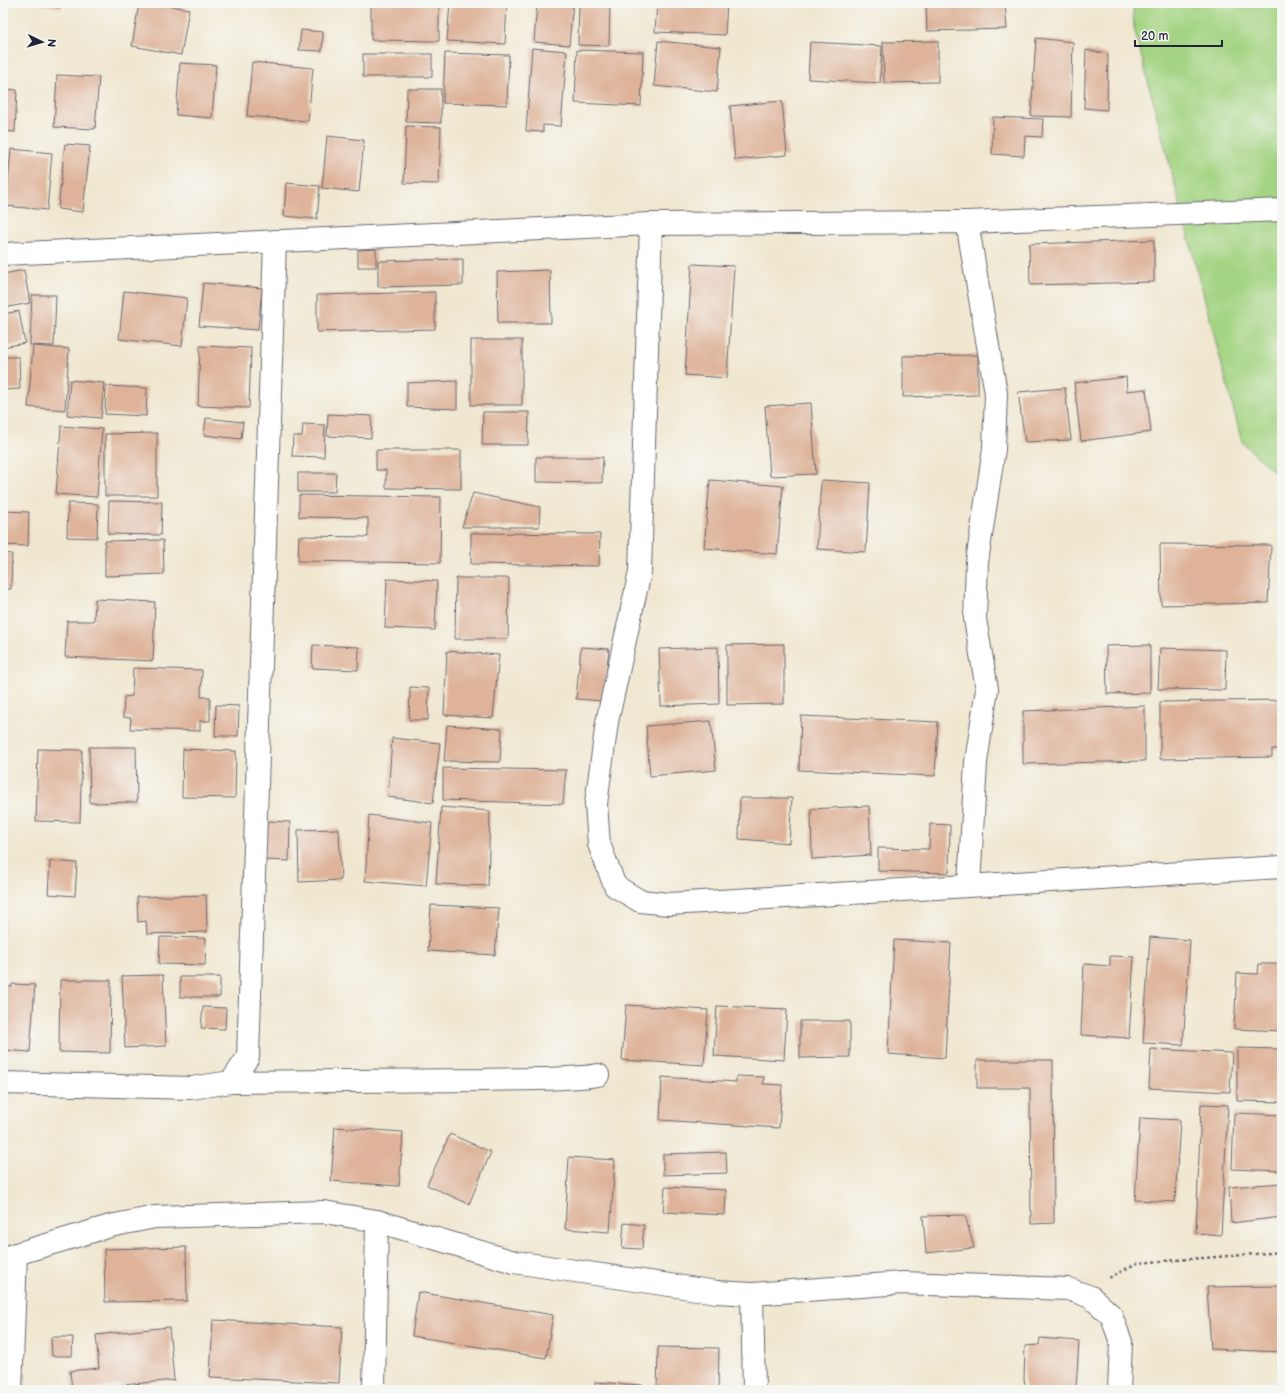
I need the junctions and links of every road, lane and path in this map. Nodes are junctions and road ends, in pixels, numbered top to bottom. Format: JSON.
{"nodes":[{"id":1,"x":1282,"y":210,"type":"edge"},
{"id":2,"x":967,"y":222,"type":"junction"},
{"id":3,"x":651,"y":224,"type":"junction"},
{"id":4,"x":274,"y":241,"type":"junction"},
{"id":5,"x":3,"y":254,"type":"edge"},
{"id":6,"x":1282,"y":867,"type":"edge"},
{"id":7,"x":969,"y":885,"type":"junction"},
{"id":8,"x":598,"y":1075,"type":"dead end"},
{"id":9,"x":231,"y":1082,"type":"junction"},
{"id":10,"x":3,"y":1083,"type":"edge"},
{"id":11,"x":377,"y":1221,"type":"junction"},
{"id":12,"x":1282,"y":1252,"type":"edge"},
{"id":13,"x":9,"y":1257,"type":"edge"},
{"id":14,"x":752,"y":1294,"type":"junction"},
{"id":15,"x":1091,"y":1297,"type":"junction"},
{"id":16,"x":11,"y":1390,"type":"edge"},
{"id":17,"x":374,"y":1390,"type":"edge"},
{"id":18,"x":754,"y":1390,"type":"edge"},
{"id":19,"x":1119,"y":1390,"type":"edge"}],
"edges":[{"from":1,"to":2,"type":"street"},
{"from":2,"to":3,"type":"street"},
{"from":2,"to":7,"type":"street"},
{"from":3,"to":4,"type":"street"},
{"from":3,"to":7,"type":"street"},
{"from":4,"to":5,"type":"street"},
{"from":4,"to":9,"type":"street"},
{"from":6,"to":7,"type":"street"},
{"from":8,"to":9,"type":"street"},
{"from":9,"to":10,"type":"street"},
{"from":11,"to":13,"type":"street"},
{"from":11,"to":14,"type":"street"},
{"from":11,"to":17,"type":"street"},
{"from":12,"to":15,"type":"path"},
{"from":13,"to":16,"type":"street"},
{"from":14,"to":15,"type":"street"},
{"from":14,"to":18,"type":"street"},
{"from":15,"to":19,"type":"street"}]}
